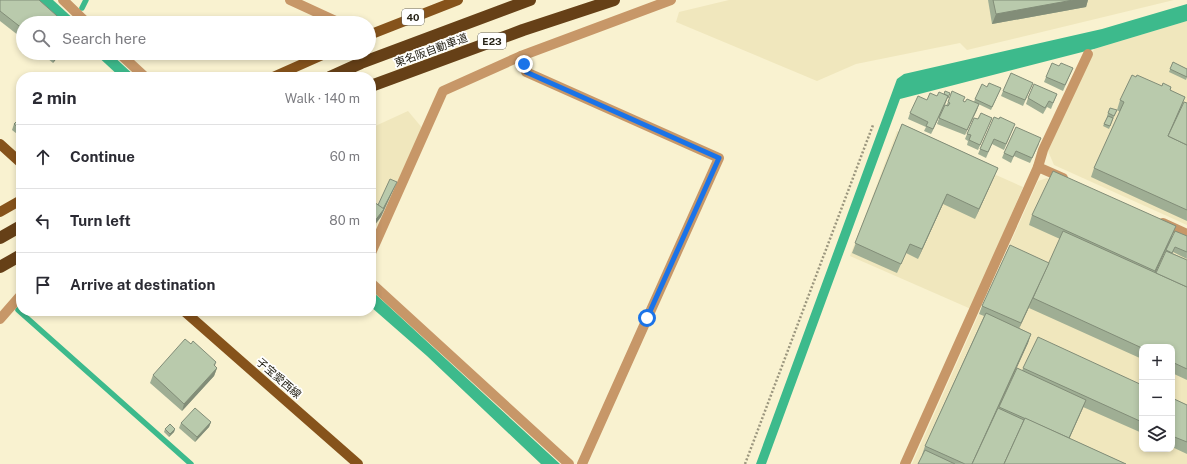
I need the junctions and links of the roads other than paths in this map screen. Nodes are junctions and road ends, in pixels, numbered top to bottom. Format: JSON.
{"nodes":[{"id":1,"x":63,"y":0,"type":"edge"},
{"id":2,"x":290,"y":0,"type":"edge"},
{"id":3,"x":458,"y":0,"type":"edge"},
{"id":4,"x":530,"y":0,"type":"edge"},
{"id":5,"x":614,"y":0,"type":"edge"},
{"id":6,"x":671,"y":0,"type":"edge"},
{"id":7,"x":80,"y":16,"type":"edge"},
{"id":8,"x":325,"y":16,"type":"edge"},
{"id":9,"x":376,"y":32,"type":"edge"},
{"id":10,"x":1088,"y":54,"type":"dead end"},
{"id":11,"x":521,"y":56,"type":"junction"},
{"id":12,"x":376,"y":57,"type":"edge"},
{"id":13,"x":127,"y":60,"type":"edge"},
{"id":14,"x":311,"y":60,"type":"edge"},
{"id":15,"x":369,"y":60,"type":"edge"},
{"id":16,"x":140,"y":72,"type":"edge"},
{"id":17,"x":284,"y":72,"type":"edge"},
{"id":18,"x":341,"y":72,"type":"edge"},
{"id":19,"x":376,"y":84,"type":"edge"},
{"id":20,"x":0,"y":144,"type":"edge"},
{"id":21,"x":16,"y":158,"type":"edge"},
{"id":22,"x":1038,"y":167,"type":"junction"},
{"id":23,"x":1074,"y":183,"type":"edge"},
{"id":24,"x":16,"y":203,"type":"edge"},
{"id":25,"x":0,"y":212,"type":"edge"},
{"id":26,"x":1152,"y":218,"type":"edge"},
{"id":27,"x":16,"y":229,"type":"edge"},
{"id":28,"x":1187,"y":234,"type":"edge"},
{"id":29,"x":0,"y":238,"type":"edge"},
{"id":30,"x":376,"y":242,"type":"edge"},
{"id":31,"x":16,"y":258,"type":"edge"},
{"id":32,"x":0,"y":267,"type":"edge"},
{"id":33,"x":376,"y":288,"type":"edge"},
{"id":34,"x":16,"y":301,"type":"edge"},
{"id":35,"x":190,"y":316,"type":"edge"},
{"id":36,"x":0,"y":319,"type":"edge"},
{"id":37,"x":358,"y":464,"type":"edge"},
{"id":38,"x":569,"y":464,"type":"edge"},
{"id":39,"x":582,"y":464,"type":"edge"},
{"id":40,"x":905,"y":464,"type":"edge"}],
"edges":[{"from":1,"to":7,"type":"street"},
{"from":2,"to":8,"type":"street"},
{"from":3,"to":9,"type":"main road","number":"40"},
{"from":4,"to":12,"type":"highway","name":"東名阪自動車道","number":"E23"},
{"from":5,"to":19,"type":"highway","name":"東名阪自動車道","number":"E23"},
{"from":6,"to":11,"type":"street"},
{"from":10,"to":22,"type":"street"},
{"from":11,"to":30,"type":"street"},
{"from":11,"to":39,"type":"street"},
{"from":13,"to":16,"type":"street"},
{"from":14,"to":17,"type":"main road"},
{"from":15,"to":18,"type":"highway","name":"東名阪自動車道","number":"E23"},
{"from":20,"to":21,"type":"main road"},
{"from":22,"to":23,"type":"street"},
{"from":22,"to":40,"type":"street"},
{"from":24,"to":25,"type":"main road"},
{"from":26,"to":28,"type":"street"},
{"from":27,"to":29,"type":"highway"},
{"from":31,"to":32,"type":"highway"},
{"from":33,"to":38,"type":"street"},
{"from":34,"to":36,"type":"street"},
{"from":35,"to":37,"type":"main road","name":"子宝愛西線"}]}
